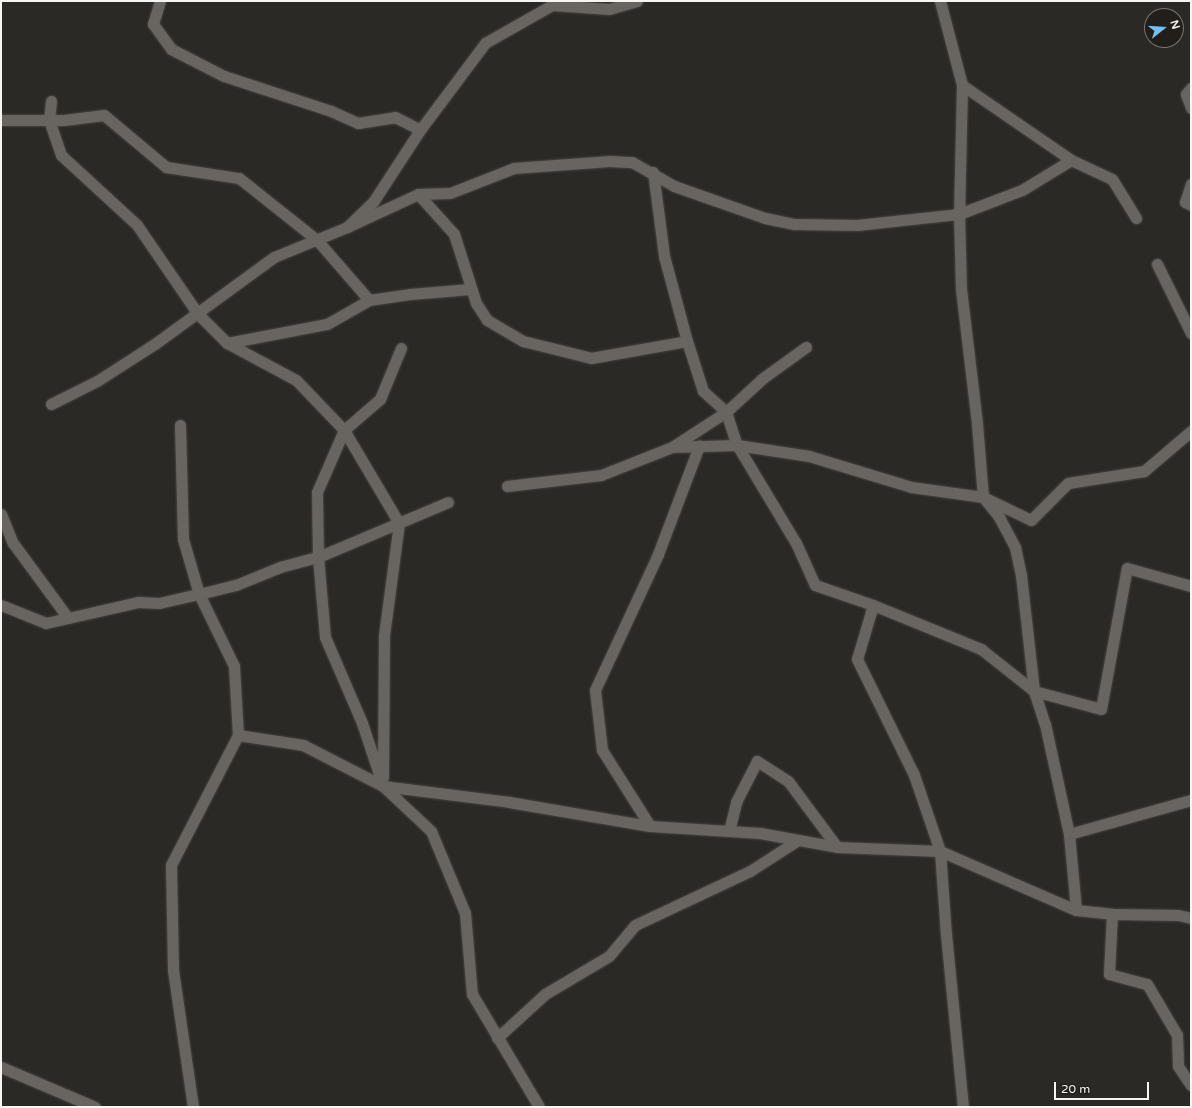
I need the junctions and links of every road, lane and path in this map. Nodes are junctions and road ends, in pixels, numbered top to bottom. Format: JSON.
{"nodes":[{"id":1,"x":160,"y":1,"type":"edge"},
{"id":2,"x":637,"y":1,"type":"edge"},
{"id":3,"x":940,"y":1,"type":"edge"},
{"id":4,"x":962,"y":85,"type":"junction"},
{"id":5,"x":1191,"y":88,"type":"edge"},
{"id":6,"x":51,"y":100,"type":"dead end"},
{"id":7,"x":1191,"y":108,"type":"edge"},
{"id":8,"x":1,"y":120,"type":"edge"},
{"id":9,"x":50,"y":120,"type":"junction"},
{"id":10,"x":420,"y":130,"type":"junction"},
{"id":11,"x":1071,"y":160,"type":"junction"},
{"id":12,"x":653,"y":172,"type":"junction"},
{"id":13,"x":1191,"y":184,"type":"edge"},
{"id":14,"x":418,"y":194,"type":"junction"},
{"id":15,"x":1191,"y":205,"type":"edge"},
{"id":16,"x":959,"y":214,"type":"junction"},
{"id":17,"x":1136,"y":218,"type":"dead end"},
{"id":18,"x":347,"y":227,"type":"junction"},
{"id":19,"x":317,"y":240,"type":"junction"},
{"id":20,"x":1157,"y":264,"type":"dead end"},
{"id":21,"x":471,"y":289,"type":"junction"},
{"id":22,"x":369,"y":300,"type":"junction"},
{"id":23,"x":198,"y":314,"type":"junction"},
{"id":24,"x":1191,"y":333,"type":"edge"},
{"id":25,"x":687,"y":341,"type":"junction"},
{"id":26,"x":227,"y":343,"type":"junction"},
{"id":27,"x":806,"y":347,"type":"dead end"},
{"id":28,"x":401,"y":348,"type":"dead end"},
{"id":29,"x":52,"y":404,"type":"dead end"},
{"id":30,"x":726,"y":412,"type":"junction"},
{"id":31,"x":180,"y":424,"type":"dead end"},
{"id":32,"x":344,"y":430,"type":"junction"},
{"id":33,"x":1191,"y":431,"type":"edge"},
{"id":34,"x":699,"y":446,"type":"junction"},
{"id":35,"x":737,"y":446,"type":"junction"},
{"id":36,"x":672,"y":447,"type":"junction"},
{"id":37,"x":507,"y":486,"type":"dead end"},
{"id":38,"x":983,"y":497,"type":"junction"},
{"id":39,"x":448,"y":502,"type":"dead end"},
{"id":40,"x":1,"y":514,"type":"edge"},
{"id":41,"x":399,"y":523,"type":"junction"},
{"id":42,"x":318,"y":557,"type":"junction"},
{"id":43,"x":1191,"y":586,"type":"edge"},
{"id":44,"x":199,"y":594,"type":"junction"},
{"id":45,"x":1,"y":605,"type":"edge"},
{"id":46,"x":873,"y":605,"type":"junction"},
{"id":47,"x":68,"y":618,"type":"junction"},
{"id":48,"x":1034,"y":691,"type":"junction"},
{"id":49,"x":238,"y":735,"type":"junction"},
{"id":50,"x":383,"y":786,"type":"junction"},
{"id":51,"x":1191,"y":800,"type":"edge"},
{"id":52,"x":650,"y":826,"type":"junction"},
{"id":53,"x":729,"y":831,"type":"junction"},
{"id":54,"x":1069,"y":834,"type":"junction"},
{"id":55,"x":798,"y":840,"type":"junction"},
{"id":56,"x":836,"y":847,"type":"junction"},
{"id":57,"x":940,"y":850,"type":"junction"},
{"id":58,"x":1076,"y":910,"type":"junction"},
{"id":59,"x":1112,"y":914,"type":"junction"},
{"id":60,"x":1191,"y":918,"type":"edge"},
{"id":61,"x":497,"y":1038,"type":"junction"},
{"id":62,"x":1,"y":1067,"type":"edge"},
{"id":63,"x":1191,"y":1085,"type":"edge"},
{"id":64,"x":95,"y":1107,"type":"edge"},
{"id":65,"x":192,"y":1107,"type":"edge"},
{"id":66,"x":539,"y":1107,"type":"edge"},
{"id":67,"x":963,"y":1107,"type":"edge"}],
"edges":[{"from":1,"to":10,"type":"street"},
{"from":2,"to":10,"type":"street"},
{"from":3,"to":4,"type":"street"},
{"from":4,"to":11,"type":"street"},
{"from":4,"to":16,"type":"street"},
{"from":5,"to":7,"type":"street"},
{"from":6,"to":9,"type":"street"},
{"from":8,"to":9,"type":"street"},
{"from":9,"to":19,"type":"street"},
{"from":9,"to":23,"type":"street"},
{"from":10,"to":18,"type":"street"},
{"from":11,"to":16,"type":"street"},
{"from":11,"to":17,"type":"street"},
{"from":12,"to":14,"type":"street"},
{"from":12,"to":16,"type":"street"},
{"from":12,"to":25,"type":"street"},
{"from":13,"to":15,"type":"street"},
{"from":14,"to":18,"type":"street"},
{"from":14,"to":21,"type":"street"},
{"from":16,"to":38,"type":"street"},
{"from":18,"to":19,"type":"street"},
{"from":19,"to":22,"type":"street"},
{"from":19,"to":23,"type":"street"},
{"from":20,"to":24,"type":"street"},
{"from":21,"to":22,"type":"street"},
{"from":21,"to":25,"type":"street"},
{"from":22,"to":26,"type":"street"},
{"from":23,"to":26,"type":"street"},
{"from":23,"to":29,"type":"street"},
{"from":25,"to":30,"type":"street"},
{"from":26,"to":32,"type":"street"},
{"from":27,"to":30,"type":"street"},
{"from":28,"to":32,"type":"street"},
{"from":30,"to":35,"type":"street"},
{"from":30,"to":36,"type":"street"},
{"from":31,"to":44,"type":"street"},
{"from":32,"to":41,"type":"street"},
{"from":32,"to":42,"type":"street"},
{"from":33,"to":38,"type":"street"},
{"from":34,"to":35,"type":"street"},
{"from":34,"to":36,"type":"street"},
{"from":34,"to":52,"type":"street"},
{"from":35,"to":38,"type":"street"},
{"from":35,"to":46,"type":"street"},
{"from":36,"to":37,"type":"street"},
{"from":38,"to":48,"type":"street"},
{"from":39,"to":41,"type":"street"},
{"from":40,"to":47,"type":"street"},
{"from":41,"to":42,"type":"street"},
{"from":41,"to":50,"type":"street"},
{"from":42,"to":44,"type":"street"},
{"from":42,"to":50,"type":"street"},
{"from":43,"to":48,"type":"street"},
{"from":44,"to":47,"type":"street"},
{"from":44,"to":49,"type":"street"},
{"from":45,"to":47,"type":"street"},
{"from":46,"to":48,"type":"street"},
{"from":46,"to":57,"type":"street"},
{"from":48,"to":54,"type":"street"},
{"from":49,"to":50,"type":"street"},
{"from":49,"to":65,"type":"street"},
{"from":50,"to":52,"type":"street"},
{"from":50,"to":61,"type":"street"},
{"from":51,"to":54,"type":"street"},
{"from":52,"to":53,"type":"street"},
{"from":53,"to":55,"type":"street"},
{"from":53,"to":56,"type":"street"},
{"from":54,"to":58,"type":"street"},
{"from":55,"to":56,"type":"street"},
{"from":55,"to":61,"type":"street"},
{"from":56,"to":57,"type":"street"},
{"from":57,"to":58,"type":"street"},
{"from":57,"to":67,"type":"street"},
{"from":58,"to":59,"type":"street"},
{"from":59,"to":60,"type":"street"},
{"from":59,"to":63,"type":"street"},
{"from":61,"to":66,"type":"street"},
{"from":62,"to":64,"type":"street"}]}
